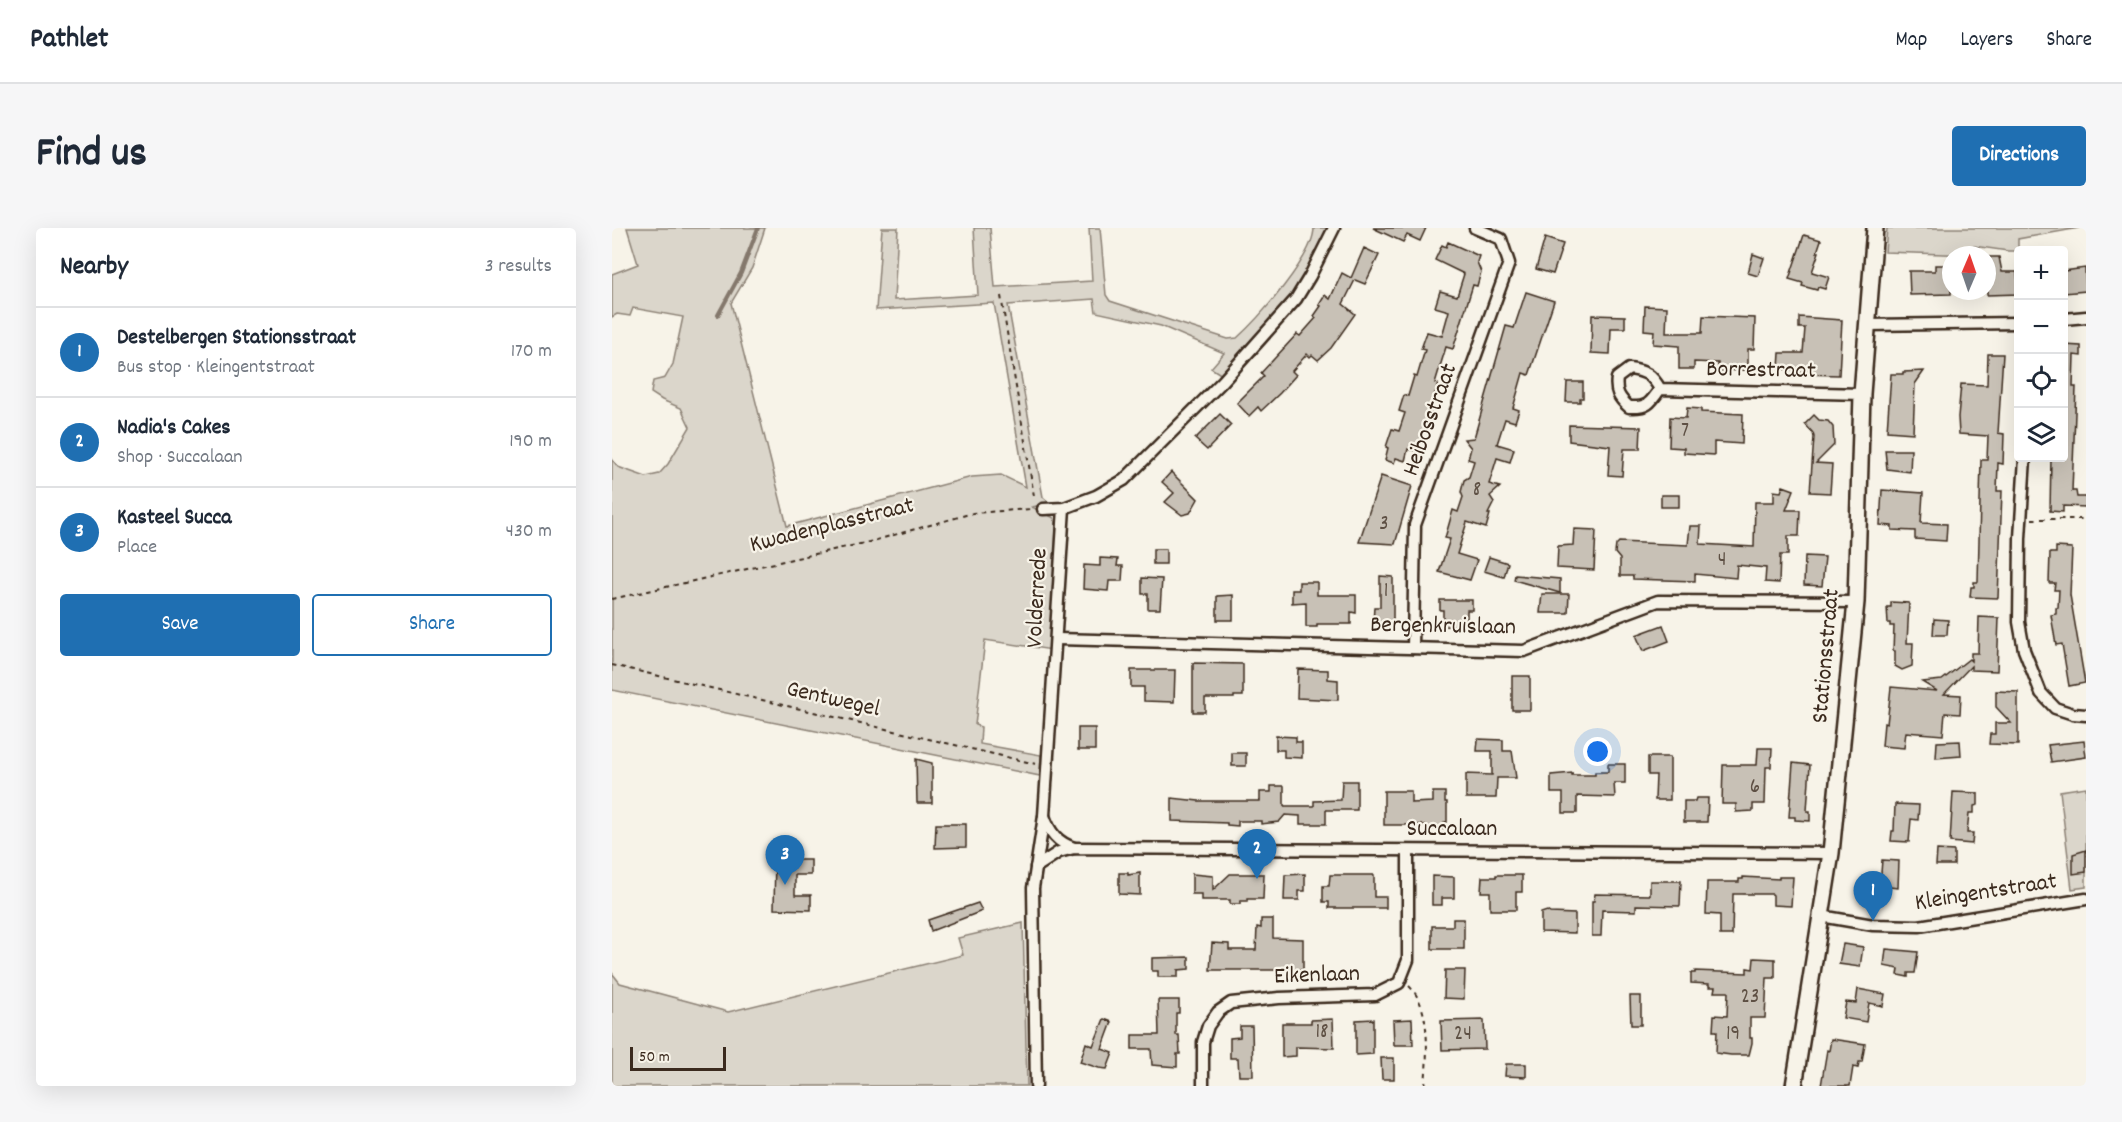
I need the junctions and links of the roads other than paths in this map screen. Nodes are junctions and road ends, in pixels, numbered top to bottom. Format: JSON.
{"nodes":[{"id":1,"x":1334,"y":228,"type":"edge"},
{"id":2,"x":1475,"y":228,"type":"edge"},
{"id":3,"x":1875,"y":228,"type":"edge"},
{"id":4,"x":2086,"y":316,"type":"edge"},
{"id":5,"x":2068,"y":318,"type":"edge"},
{"id":6,"x":2014,"y":323,"type":"edge"},
{"id":7,"x":1867,"y":325,"type":"junction"},
{"id":8,"x":1660,"y":389,"type":"dead end"},
{"id":9,"x":1862,"y":394,"type":"junction"},
{"id":10,"x":2025,"y":462,"type":"edge"},
{"id":11,"x":1064,"y":508,"type":"junction"},
{"id":12,"x":1043,"y":509,"type":"road end"},
{"id":13,"x":1856,"y":602,"type":"junction"},
{"id":14,"x":1057,"y":639,"type":"junction"},
{"id":15,"x":1413,"y":648,"type":"junction"},
{"id":16,"x":2086,"y":715,"type":"edge"},
{"id":17,"x":1044,"y":816,"type":"junction"},
{"id":18,"x":1074,"y":848,"type":"junction"},
{"id":19,"x":1408,"y":851,"type":"junction"},
{"id":20,"x":1831,"y":854,"type":"junction"},
{"id":21,"x":1036,"y":867,"type":"junction"},
{"id":22,"x":2086,"y":899,"type":"edge"},
{"id":23,"x":1821,"y":916,"type":"junction"},
{"id":24,"x":1036,"y":1086,"type":"edge"},
{"id":25,"x":1203,"y":1086,"type":"edge"},
{"id":26,"x":1794,"y":1086,"type":"edge"}],
"edges":[{"from":1,"to":11,"type":"street"},
{"from":2,"to":15,"type":"street","name":"Heibosstraat"},
{"from":3,"to":7,"type":"street","name":"Stationsstraat"},
{"from":4,"to":5,"type":"street"},
{"from":6,"to":7,"type":"street"},
{"from":7,"to":9,"type":"street","name":"Stationsstraat"},
{"from":8,"to":9,"type":"street","name":"Borrestraat"},
{"from":9,"to":13,"type":"street","name":"Stationsstraat"},
{"from":10,"to":16,"type":"street"},
{"from":11,"to":12,"type":"street"},
{"from":11,"to":14,"type":"street","name":"Volderrede"},
{"from":13,"to":15,"type":"street","name":"Bergenkruislaan"},
{"from":13,"to":20,"type":"street","name":"Stationsstraat"},
{"from":14,"to":15,"type":"street","name":"Bergenkruislaan"},
{"from":14,"to":17,"type":"street","name":"Volderrede"},
{"from":17,"to":18,"type":"street"},
{"from":17,"to":21,"type":"street","name":"Volderrede"},
{"from":18,"to":19,"type":"street","name":"Succalaan"},
{"from":18,"to":21,"type":"street","name":"Succalaan"},
{"from":19,"to":20,"type":"street","name":"Succalaan"},
{"from":19,"to":25,"type":"street","name":"Eikenlaan"},
{"from":20,"to":23,"type":"street","name":"Stationsstraat"},
{"from":21,"to":24,"type":"street","name":"Volderrede"},
{"from":22,"to":23,"type":"street","name":"Kleingentstraat"},
{"from":23,"to":26,"type":"street","name":"Stationsstraat"}]}
